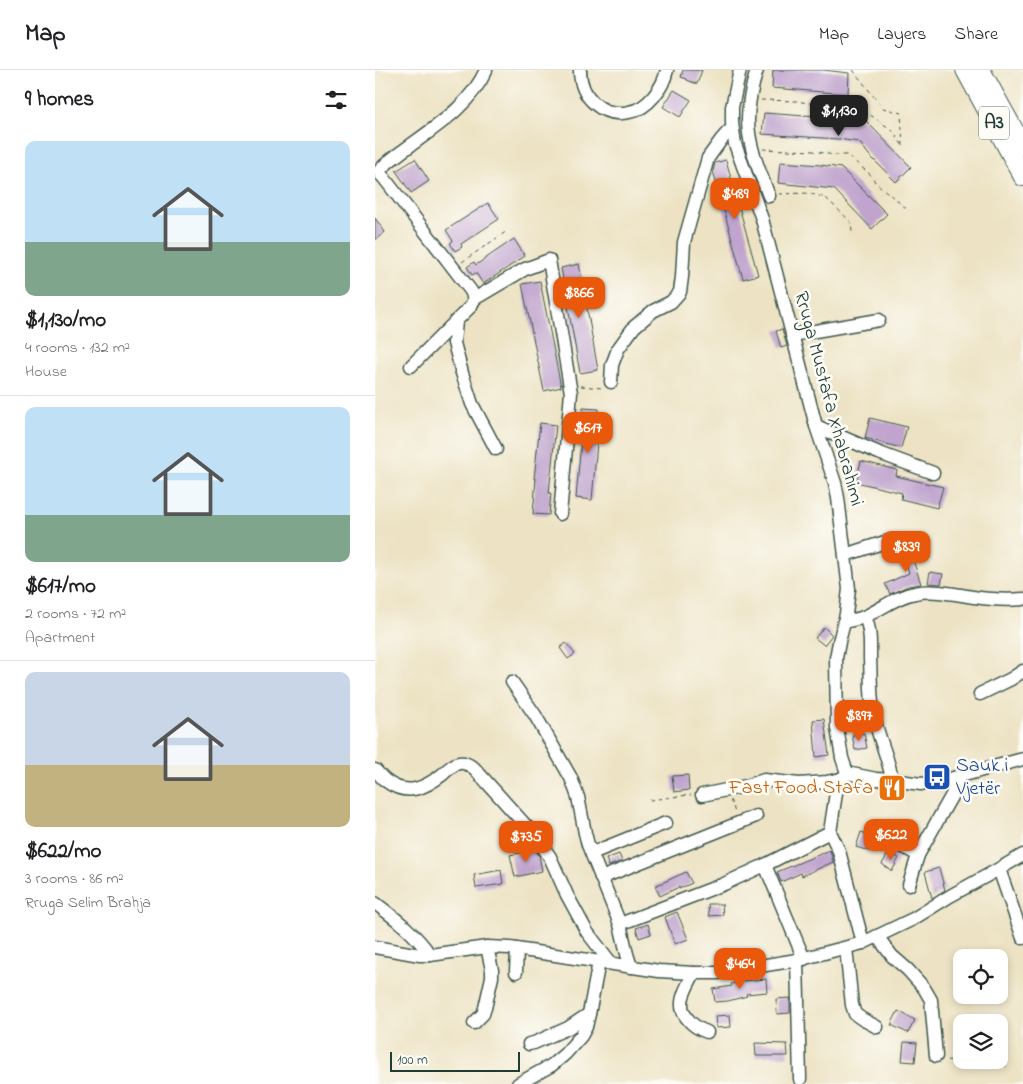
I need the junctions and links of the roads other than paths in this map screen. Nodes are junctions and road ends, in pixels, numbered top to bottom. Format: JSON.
{"nodes":[{"id":1,"x":486,"y":70,"type":"edge"},
{"id":2,"x":580,"y":70,"type":"edge"},
{"id":3,"x":667,"y":70,"type":"edge"},
{"id":4,"x":740,"y":70,"type":"edge"},
{"id":5,"x":757,"y":70,"type":"edge"},
{"id":6,"x":965,"y":70,"type":"edge"},
{"id":7,"x":981,"y":70,"type":"edge"},
{"id":8,"x":732,"y":129,"type":"junction"},
{"id":9,"x":1023,"y":146,"type":"edge"},
{"id":10,"x":1023,"y":177,"type":"edge"},
{"id":11,"x":769,"y":196,"type":"road end"},
{"id":12,"x":477,"y":297,"type":"junction"},
{"id":13,"x":879,"y":320,"type":"dead end"},
{"id":14,"x":455,"y":321,"type":"junction"},
{"id":15,"x":792,"y":335,"type":"junction"},
{"id":16,"x":411,"y":366,"type":"dead end"},
{"id":17,"x":608,"y":385,"type":"road end"},
{"id":18,"x":816,"y":426,"type":"junction"},
{"id":19,"x":496,"y":449,"type":"dead end"},
{"id":20,"x":933,"y":473,"type":"dead end"},
{"id":21,"x":560,"y":514,"type":"dead end"},
{"id":22,"x":885,"y":542,"type":"dead end"},
{"id":23,"x":845,"y":555,"type":"junction"},
{"id":24,"x":1023,"y":599,"type":"edge"},
{"id":25,"x":865,"y":617,"type":"junction"},
{"id":26,"x":844,"y":622,"type":"junction"},
{"id":27,"x":1023,"y":671,"type":"edge"},
{"id":28,"x":512,"y":682,"type":"dead end"},
{"id":29,"x":980,"y":694,"type":"dead end"},
{"id":30,"x":1023,"y":759,"type":"edge"},
{"id":31,"x":375,"y":770,"type":"edge"},
{"id":32,"x":842,"y":776,"type":"junction"},
{"id":33,"x":957,"y":777,"type":"junction"},
{"id":34,"x":892,"y":780,"type":"junction"},
{"id":35,"x":702,"y":795,"type":"road end"},
{"id":36,"x":756,"y":816,"type":"dead end"},
{"id":37,"x":666,"y":823,"type":"dead end"},
{"id":38,"x":830,"y":832,"type":"junction"},
{"id":39,"x":887,"y":844,"type":"dead end"},
{"id":40,"x":592,"y":853,"type":"junction"},
{"id":41,"x":918,"y":855,"type":"junction"},
{"id":42,"x":1023,"y":855,"type":"edge"},
{"id":43,"x":765,"y":865,"type":"junction"},
{"id":44,"x":999,"y":869,"type":"junction"},
{"id":45,"x":601,"y":878,"type":"junction"},
{"id":46,"x":909,"y":885,"type":"dead end"},
{"id":47,"x":375,"y":903,"type":"edge"},
{"id":48,"x":620,"y":924,"type":"junction"},
{"id":49,"x":877,"y":936,"type":"junction"},
{"id":50,"x":1023,"y":938,"type":"edge"},
{"id":51,"x":863,"y":943,"type":"junction"},
{"id":52,"x":375,"y":947,"type":"edge"},
{"id":53,"x":487,"y":947,"type":"junction"},
{"id":54,"x":847,"y":948,"type":"junction"},
{"id":55,"x":517,"y":949,"type":"junction"},
{"id":56,"x":430,"y":955,"type":"junction"},
{"id":57,"x":800,"y":959,"type":"junction"},
{"id":58,"x":605,"y":962,"type":"junction"},
{"id":59,"x":631,"y":967,"type":"junction"},
{"id":60,"x":516,"y":972,"type":"dead end"},
{"id":61,"x":694,"y":973,"type":"junction"},
{"id":62,"x":589,"y":1014,"type":"junction"},
{"id":63,"x":474,"y":1023,"type":"dead end"},
{"id":64,"x":877,"y":1028,"type":"dead end"},
{"id":65,"x":707,"y":1032,"type":"dead end"},
{"id":66,"x":529,"y":1044,"type":"dead end"},
{"id":67,"x":936,"y":1056,"type":"road end"},
{"id":68,"x":800,"y":1079,"type":"dead end"},
{"id":69,"x":518,"y":1084,"type":"edge"}],
"edges":[{"from":1,"to":12,"type":"street"},
{"from":2,"to":3,"type":"street"},
{"from":4,"to":8,"type":"street","name":"Rruga Mustafa Xhabrahimi"},
{"from":5,"to":11,"type":"street"},
{"from":6,"to":10,"type":"highway","number":"A3"},
{"from":7,"to":9,"type":"highway","number":"A3"},
{"from":8,"to":15,"type":"street","name":"Rruga Mustafa Xhabrahimi"},
{"from":8,"to":17,"type":"street"},
{"from":12,"to":14,"type":"street"},
{"from":12,"to":21,"type":"street"},
{"from":13,"to":15,"type":"street"},
{"from":14,"to":16,"type":"street"},
{"from":14,"to":19,"type":"street"},
{"from":15,"to":18,"type":"street","name":"Rruga Mustafa Xhabrahimi"},
{"from":18,"to":20,"type":"street"},
{"from":18,"to":23,"type":"street","name":"Rruga Mustafa Xhabrahimi"},
{"from":22,"to":23,"type":"street"},
{"from":23,"to":26,"type":"street","name":"Rruga Mustafa Xhabrahimi"},
{"from":24,"to":25,"type":"street"},
{"from":25,"to":26,"type":"street"},
{"from":25,"to":34,"type":"street"},
{"from":26,"to":32,"type":"street","name":"Rruga Mustafa Xhabrahimi"},
{"from":27,"to":29,"type":"street"},
{"from":28,"to":40,"type":"street"},
{"from":30,"to":33,"type":"street"},
{"from":31,"to":58,"type":"street"},
{"from":32,"to":34,"type":"street"},
{"from":32,"to":35,"type":"street"},
{"from":32,"to":38,"type":"street"},
{"from":33,"to":34,"type":"street"},
{"from":33,"to":41,"type":"street"},
{"from":36,"to":45,"type":"street"},
{"from":37,"to":40,"type":"street"},
{"from":38,"to":43,"type":"street"},
{"from":38,"to":51,"type":"street"},
{"from":39,"to":41,"type":"street"},
{"from":40,"to":45,"type":"street"},
{"from":41,"to":46,"type":"street"},
{"from":42,"to":44,"type":"street"},
{"from":43,"to":48,"type":"street"},
{"from":43,"to":57,"type":"street"},
{"from":44,"to":49,"type":"street"},
{"from":44,"to":50,"type":"street"},
{"from":45,"to":48,"type":"street"},
{"from":47,"to":56,"type":"street"},
{"from":48,"to":59,"type":"street"},
{"from":49,"to":51,"type":"street"},
{"from":49,"to":67,"type":"street"},
{"from":51,"to":54,"type":"street"},
{"from":52,"to":56,"type":"street"},
{"from":53,"to":55,"type":"street"},
{"from":53,"to":56,"type":"street"},
{"from":53,"to":63,"type":"street"},
{"from":54,"to":57,"type":"street"},
{"from":54,"to":64,"type":"street"},
{"from":55,"to":58,"type":"street"},
{"from":55,"to":60,"type":"street"},
{"from":57,"to":61,"type":"street"},
{"from":57,"to":68,"type":"street"},
{"from":58,"to":59,"type":"street"},
{"from":58,"to":62,"type":"street"},
{"from":59,"to":61,"type":"street"},
{"from":61,"to":65,"type":"street"},
{"from":62,"to":66,"type":"street"},
{"from":62,"to":69,"type":"street"}]}
